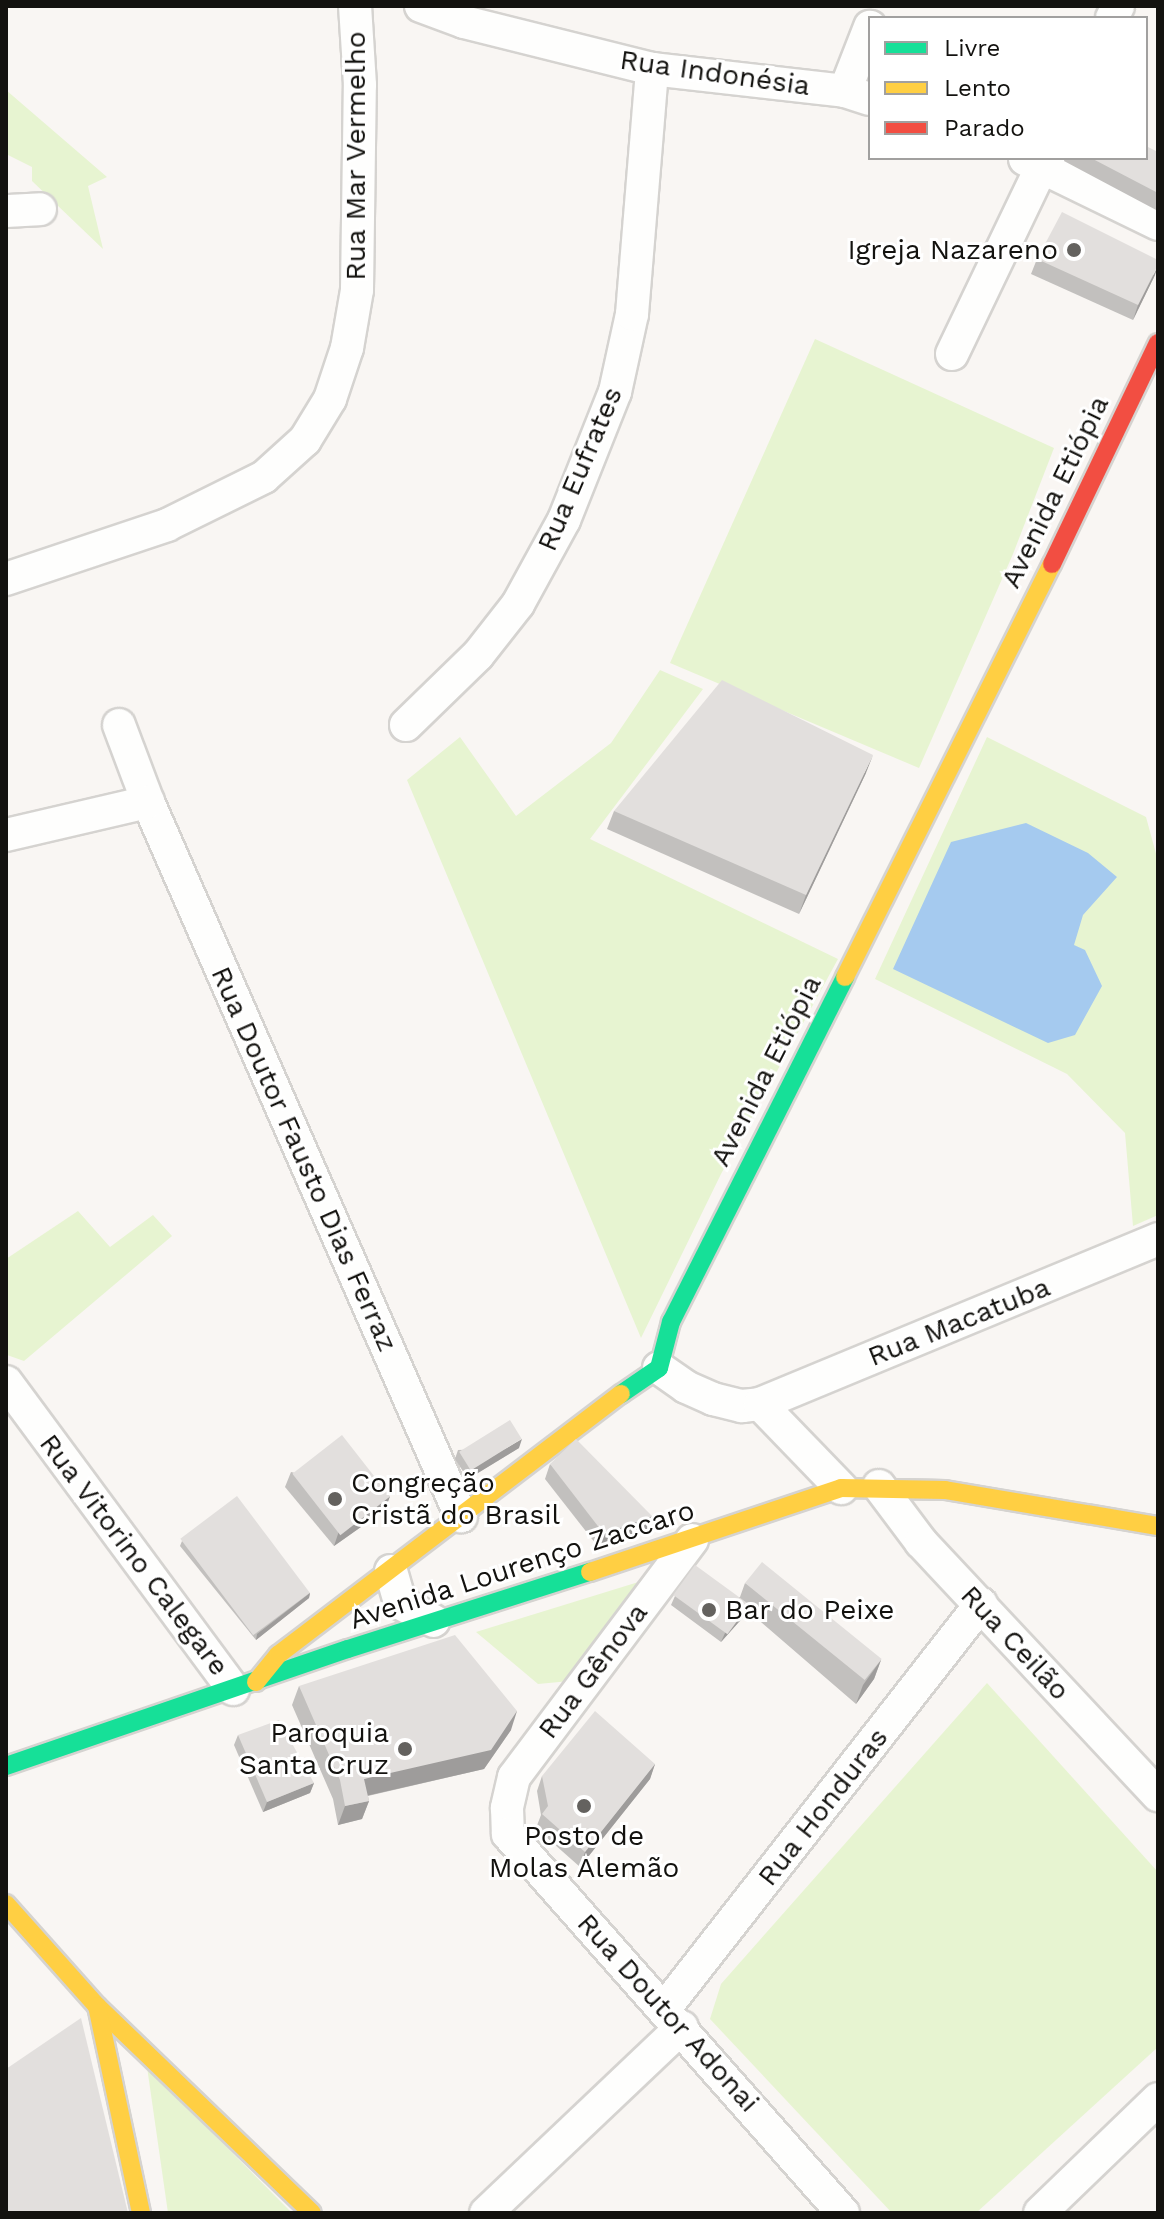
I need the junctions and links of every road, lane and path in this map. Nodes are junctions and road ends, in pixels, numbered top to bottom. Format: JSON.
{"nodes":[{"id":1,"x":355,"y":6,"type":"edge"},
{"id":2,"x":421,"y":6,"type":"edge"},
{"id":3,"x":868,"y":38,"type":"edge"},
{"id":4,"x":652,"y":69,"type":"junction"},
{"id":5,"x":858,"y":95,"type":"edge"},
{"id":6,"x":1037,"y":161,"type":"edge"},
{"id":7,"x":40,"y":209,"type":"dead end"},
{"id":8,"x":6,"y":211,"type":"edge"},
{"id":9,"x":1158,"y":224,"type":"edge"},
{"id":10,"x":1158,"y":343,"type":"edge"},
{"id":11,"x":952,"y":354,"type":"dead end"},
{"id":12,"x":6,"y":579,"type":"edge"},
{"id":13,"x":119,"y":725,"type":"dead end"},
{"id":14,"x":406,"y":725,"type":"dead end"},
{"id":15,"x":148,"y":802,"type":"junction"},
{"id":16,"x":6,"y":835,"type":"edge"},
{"id":17,"x":1158,"y":1239,"type":"edge"},
{"id":18,"x":659,"y":1368,"type":"junction"},
{"id":19,"x":6,"y":1382,"type":"edge"},
{"id":20,"x":760,"y":1404,"type":"junction"},
{"id":21,"x":879,"y":1486,"type":"junction"},
{"id":22,"x":841,"y":1488,"type":"junction"},
{"id":23,"x":461,"y":1516,"type":"junction"},
{"id":24,"x":1158,"y":1526,"type":"edge"},
{"id":25,"x":692,"y":1540,"type":"junction"},
{"id":26,"x":391,"y":1571,"type":"junction"},
{"id":27,"x":981,"y":1604,"type":"junction"},
{"id":28,"x":434,"y":1621,"type":"junction"},
{"id":29,"x":245,"y":1686,"type":"junction"},
{"id":30,"x":6,"y":1766,"type":"edge"},
{"id":31,"x":1158,"y":1795,"type":"edge"},
{"id":32,"x":507,"y":1808,"type":"joint"},
{"id":33,"x":6,"y":1904,"type":"edge"},
{"id":34,"x":97,"y":2006,"type":"junction"},
{"id":35,"x":674,"y":2018,"type":"junction"},
{"id":36,"x":1158,"y":2099,"type":"edge"},
{"id":37,"x":141,"y":2213,"type":"edge"},
{"id":38,"x":312,"y":2213,"type":"edge"},
{"id":39,"x":486,"y":2213,"type":"edge"},
{"id":40,"x":843,"y":2213,"type":"edge"},
{"id":41,"x":1040,"y":2213,"type":"edge"}],
"edges":[{"from":1,"to":12,"type":"street","name":"Rua Mar Vermelho"},
{"from":2,"to":4,"type":"street","name":"Rua Indonésia"},
{"from":3,"to":5,"type":"street"},
{"from":4,"to":5,"type":"street","name":"Rua Indonésia"},
{"from":4,"to":14,"type":"street","name":"Rua Eufrates"},
{"from":6,"to":9,"type":"street"},
{"from":6,"to":11,"type":"street"},
{"from":7,"to":8,"type":"street"},
{"from":10,"to":18,"type":"street","name":"Avenida Etiópia"},
{"from":13,"to":15,"type":"street","name":"Rua Doutor Fausto Dias Ferraz"},
{"from":15,"to":16,"type":"street"},
{"from":15,"to":23,"type":"street","name":"Rua Doutor Fausto Dias Ferraz"},
{"from":17,"to":20,"type":"street","name":"Rua Macatuba"},
{"from":18,"to":20,"type":"street"},
{"from":18,"to":23,"type":"street"},
{"from":19,"to":29,"type":"street","name":"Rua Vitorino Calegare"},
{"from":20,"to":22,"type":"street"},
{"from":21,"to":22,"type":"street","name":"Avenida Lourenço Zaccaro"},
{"from":21,"to":24,"type":"street","name":"Avenida Lourenço Zaccaro"},
{"from":21,"to":27,"type":"street","name":"Rua Ceilão"},
{"from":22,"to":25,"type":"street","name":"Avenida Lourenço Zaccaro"},
{"from":23,"to":26,"type":"street"},
{"from":25,"to":28,"type":"street","name":"Avenida Lourenço Zaccaro"},
{"from":25,"to":32,"type":"street","name":"Rua Gênova"},
{"from":26,"to":28,"type":"street"},
{"from":26,"to":29,"type":"street"},
{"from":27,"to":31,"type":"street","name":"Rua Ceilão"},
{"from":27,"to":35,"type":"street","name":"Rua Honduras"},
{"from":28,"to":29,"type":"street","name":"Avenida Lourenço Zaccaro"},
{"from":29,"to":30,"type":"street","name":"Avenida Lourenço Zaccaro"},
{"from":32,"to":35,"type":"street","name":"Rua Doutor Adonai"},
{"from":33,"to":34,"type":"street"},
{"from":34,"to":37,"type":"street"},
{"from":34,"to":38,"type":"street"},
{"from":35,"to":39,"type":"street","name":"Rua Honduras"},
{"from":35,"to":40,"type":"street","name":"Rua Doutor Adonai"},
{"from":36,"to":41,"type":"street"}]}
